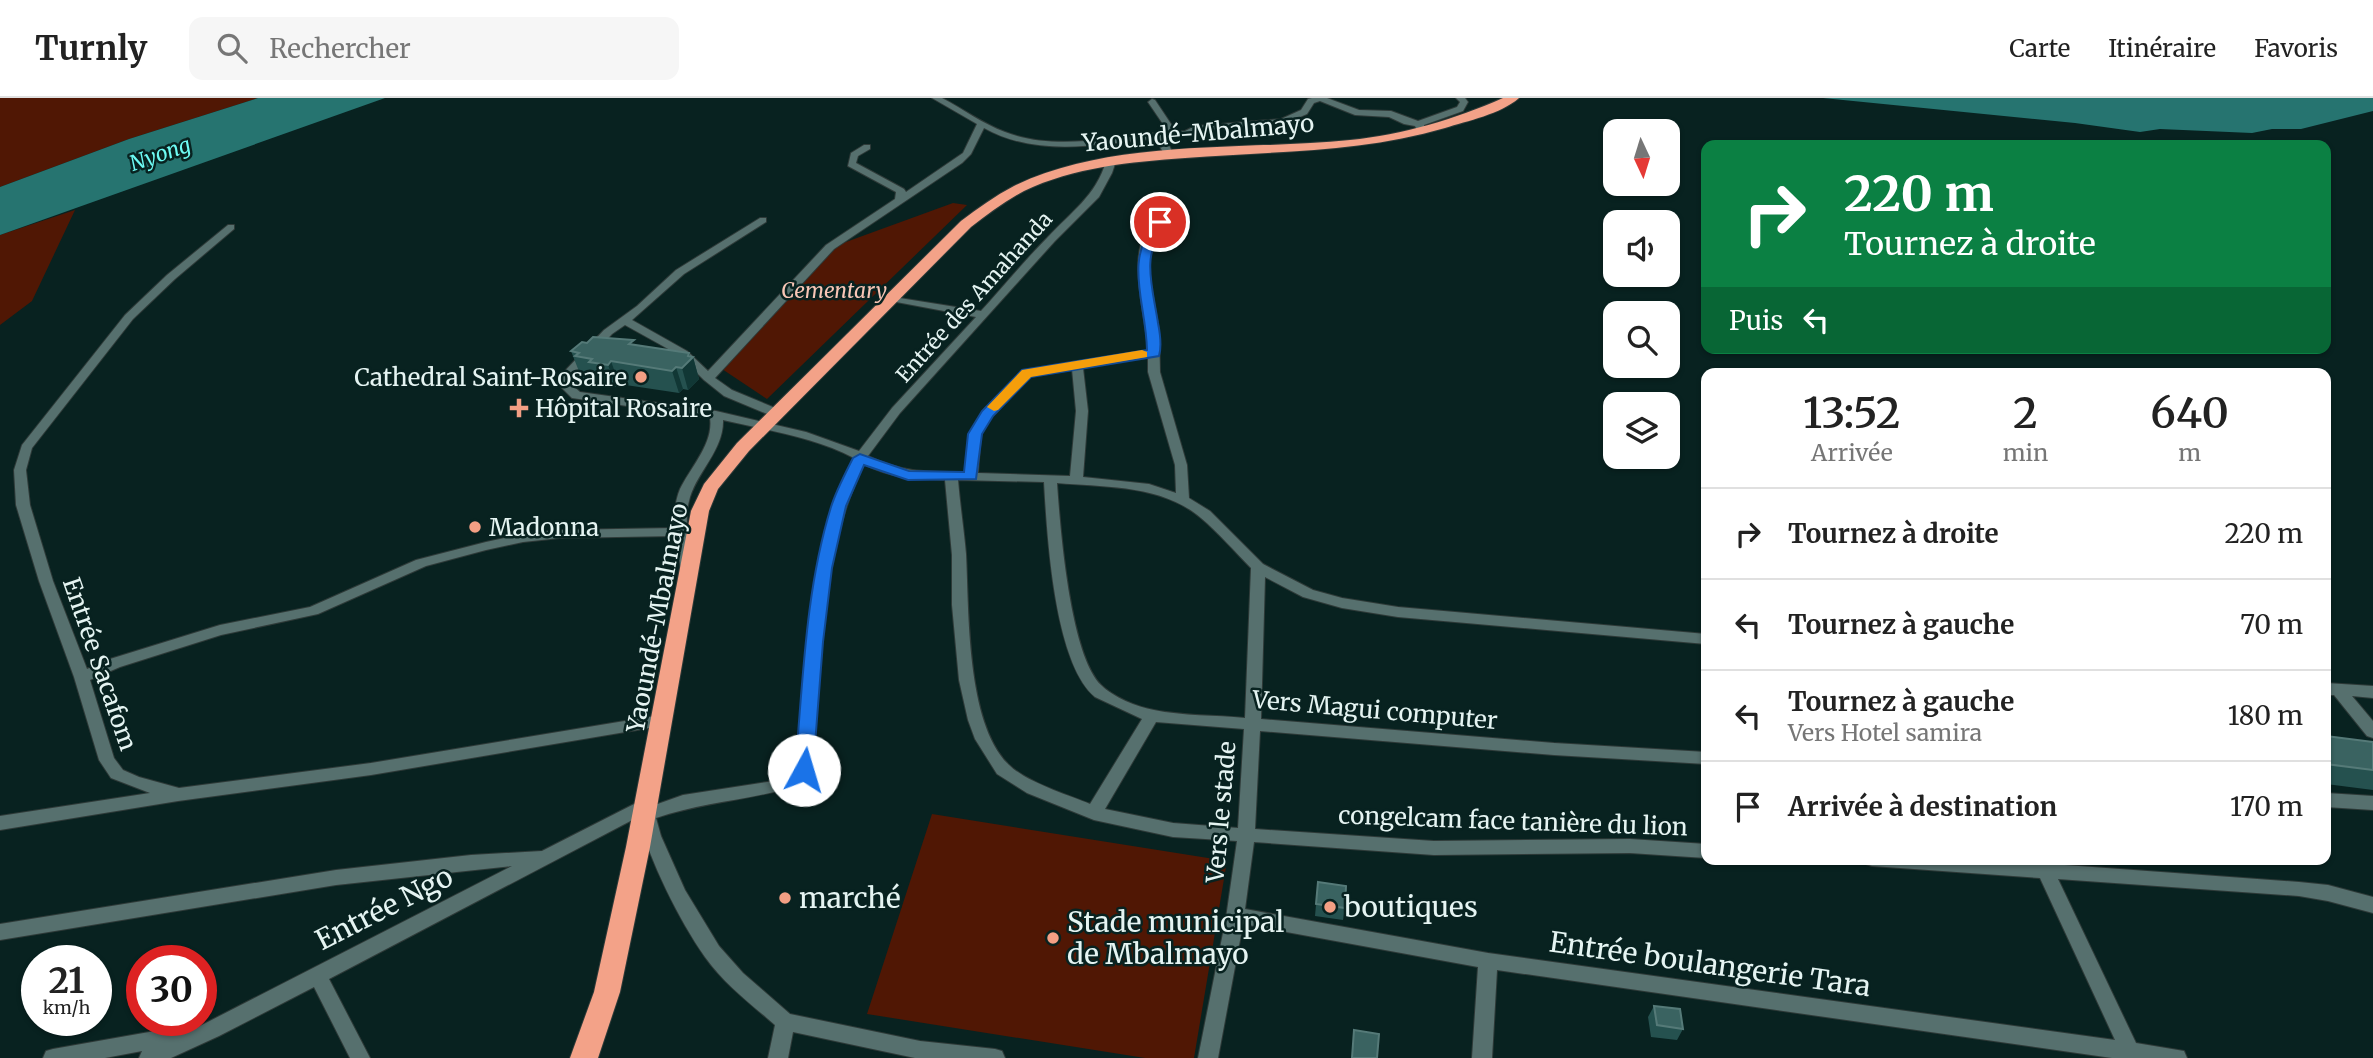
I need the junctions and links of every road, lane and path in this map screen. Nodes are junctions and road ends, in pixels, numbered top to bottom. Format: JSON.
{"nodes":[{"id":1,"x":936,"y":98,"type":"edge"},
{"id":2,"x":1320,"y":98,"type":"edge"},
{"id":3,"x":1460,"y":98,"type":"edge"},
{"id":4,"x":1513,"y":98,"type":"edge"},
{"id":5,"x":1152,"y":102,"type":"dead end"},
{"id":6,"x":982,"y":123,"type":"junction"},
{"id":7,"x":1420,"y":128,"type":"junction"},
{"id":8,"x":1162,"y":138,"type":"junction"},
{"id":9,"x":867,"y":147,"type":"dead end"},
{"id":10,"x":1168,"y":155,"type":"junction"},
{"id":11,"x":1111,"y":161,"type":"junction"},
{"id":12,"x":900,"y":199,"type":"junction"},
{"id":13,"x":763,"y":220,"type":"dead end"},
{"id":14,"x":1160,"y":222,"type":"dead end"},
{"id":15,"x":231,"y":227,"type":"dead end"},
{"id":16,"x":891,"y":298,"type":"junction"},
{"id":17,"x":984,"y":315,"type":"junction"},
{"id":18,"x":625,"y":320,"type":"junction"},
{"id":19,"x":1154,"y":353,"type":"junction"},
{"id":20,"x":1077,"y":365,"type":"junction"},
{"id":21,"x":708,"y":378,"type":"junction"},
{"id":22,"x":776,"y":413,"type":"junction"},
{"id":23,"x":716,"y":415,"type":"junction"},
{"id":24,"x":762,"y":427,"type":"junction"},
{"id":25,"x":860,"y":458,"type":"junction"},
{"id":26,"x":971,"y":476,"type":"junction"},
{"id":27,"x":951,"y":477,"type":"junction"},
{"id":28,"x":1050,"y":478,"type":"junction"},
{"id":29,"x":1076,"y":481,"type":"junction"},
{"id":30,"x":1183,"y":500,"type":"junction"},
{"id":31,"x":680,"y":532,"type":"junction"},
{"id":32,"x":1258,"y":567,"type":"junction"},
{"id":33,"x":689,"y":572,"type":"junction"},
{"id":34,"x":1701,"y":639,"type":"edge"},
{"id":35,"x":82,"y":677,"type":"junction"},
{"id":36,"x":2332,"y":689,"type":"edge"},
{"id":37,"x":2373,"y":692,"type":"edge"},
{"id":38,"x":1152,"y":716,"type":"junction"},
{"id":39,"x":661,"y":721,"type":"junction"},
{"id":40,"x":1254,"y":724,"type":"junction"},
{"id":41,"x":2373,"y":732,"type":"edge"},
{"id":42,"x":1701,"y":758,"type":"edge"},
{"id":43,"x":179,"y":795,"type":"junction"},
{"id":44,"x":2331,"y":800,"type":"edge"},
{"id":45,"x":2373,"y":803,"type":"edge"},
{"id":46,"x":645,"y":811,"type":"junction"},
{"id":47,"x":1094,"y":813,"type":"junction"},
{"id":48,"x":0,"y":822,"type":"edge"},
{"id":49,"x":1245,"y":835,"type":"junction"},
{"id":50,"x":1701,"y":851,"type":"edge"},
{"id":51,"x":544,"y":856,"type":"junction"},
{"id":52,"x":2043,"y":865,"type":"edge"},
{"id":53,"x":2373,"y":905,"type":"edge"},
{"id":54,"x":1236,"y":915,"type":"junction"},
{"id":55,"x":0,"y":932,"type":"edge"},
{"id":56,"x":1488,"y":961,"type":"junction"},
{"id":57,"x":317,"y":974,"type":"junction"},
{"id":58,"x":785,"y":1022,"type":"junction"},
{"id":59,"x":217,"y":1027,"type":"edge"},
{"id":60,"x":178,"y":1036,"type":"edge"},
{"id":61,"x":198,"y":1036,"type":"edge"},
{"id":62,"x":2132,"y":1055,"type":"edge"},
{"id":63,"x":53,"y":1058,"type":"edge"},
{"id":64,"x":149,"y":1058,"type":"edge"},
{"id":65,"x":360,"y":1058,"type":"edge"},
{"id":66,"x":584,"y":1058,"type":"edge"},
{"id":67,"x":778,"y":1058,"type":"edge"},
{"id":68,"x":988,"y":1058,"type":"edge"},
{"id":69,"x":995,"y":1058,"type":"edge"},
{"id":70,"x":1208,"y":1058,"type":"edge"},
{"id":71,"x":1482,"y":1058,"type":"edge"},
{"id":72,"x":2177,"y":1058,"type":"edge"}],
"edges":[{"from":1,"to":6,"type":"street"},
{"from":2,"to":7,"type":"street"},
{"from":2,"to":8,"type":"street"},
{"from":3,"to":7,"type":"street"},
{"from":4,"to":7,"type":"highway","name":"Yaoundé-Mbalmayo"},
{"from":5,"to":8,"type":"street"},
{"from":6,"to":8,"type":"street"},
{"from":6,"to":12,"type":"street"},
{"from":7,"to":10,"type":"highway","name":"Yaoundé-Mbalmayo"},
{"from":8,"to":10,"type":"street"},
{"from":9,"to":12,"type":"street"},
{"from":10,"to":11,"type":"highway","name":"Yaoundé-Mbalmayo"},
{"from":11,"to":16,"type":"highway","name":"Yaoundé-Mbalmayo"},
{"from":11,"to":17,"type":"street","name":"Entrée des Amahanda"},
{"from":12,"to":21,"type":"street"},
{"from":13,"to":18,"type":"street"},
{"from":14,"to":19,"type":"street"},
{"from":15,"to":35,"type":"street","name":"Entrée Sacafom"},
{"from":16,"to":17,"type":"street"},
{"from":16,"to":22,"type":"highway","name":"Yaoundé-Mbalmayo"},
{"from":17,"to":25,"type":"street","name":"Entrée des Amahanda"},
{"from":18,"to":21,"type":"street"},
{"from":18,"to":23,"type":"street"},
{"from":19,"to":20,"type":"street"},
{"from":19,"to":30,"type":"street"},
{"from":20,"to":26,"type":"street"},
{"from":20,"to":29,"type":"street"},
{"from":21,"to":22,"type":"street"},
{"from":22,"to":24,"type":"highway","name":"Yaoundé-Mbalmayo"},
{"from":23,"to":24,"type":"street"},
{"from":23,"to":31,"type":"street"},
{"from":24,"to":25,"type":"street"},
{"from":24,"to":33,"type":"highway","name":"Yaoundé-Mbalmayo"},
{"from":25,"to":27,"type":"street"},
{"from":25,"to":46,"type":"street","name":"Entrée des Amahanda"},
{"from":26,"to":27,"type":"street"},
{"from":26,"to":28,"type":"street"},
{"from":27,"to":47,"type":"street","name":"congelcam face tanière du lion"},
{"from":28,"to":29,"type":"street"},
{"from":28,"to":38,"type":"street","name":"Vers Magui computer"},
{"from":29,"to":30,"type":"street"},
{"from":30,"to":32,"type":"street"},
{"from":31,"to":33,"type":"street"},
{"from":31,"to":35,"type":"street"},
{"from":32,"to":34,"type":"street"},
{"from":32,"to":40,"type":"street","name":"Vers le stade"},
{"from":33,"to":39,"type":"highway","name":"Yaoundé-Mbalmayo"},
{"from":35,"to":43,"type":"street","name":"Entrée Sacafom"},
{"from":36,"to":37,"type":"street"},
{"from":36,"to":41,"type":"street"},
{"from":38,"to":40,"type":"street","name":"Vers Magui computer"},
{"from":38,"to":47,"type":"street"},
{"from":39,"to":43,"type":"street","name":"Entrée Sacafom"},
{"from":39,"to":46,"type":"highway","name":"Yaoundé-Mbalmayo"},
{"from":40,"to":42,"type":"street","name":"Vers Magui computer"},
{"from":40,"to":49,"type":"street","name":"Vers le stade"},
{"from":43,"to":48,"type":"street"},
{"from":44,"to":45,"type":"street"},
{"from":46,"to":51,"type":"street","name":"Entrée Ngo"},
{"from":46,"to":58,"type":"street"},
{"from":46,"to":66,"type":"highway","name":"Yaoundé-Mbalmayo"},
{"from":47,"to":49,"type":"street","name":"congelcam face tanière du lion"},
{"from":49,"to":50,"type":"street","name":"congelcam face tanière du lion"},
{"from":49,"to":54,"type":"street","name":"Vers le stade"},
{"from":51,"to":55,"type":"street"},
{"from":51,"to":57,"type":"street","name":"Entrée Ngo"},
{"from":52,"to":53,"type":"street"},
{"from":52,"to":62,"type":"street"},
{"from":54,"to":56,"type":"street","name":"Entrée boulangerie Tara"},
{"from":54,"to":70,"type":"street","name":"Vers le stade"},
{"from":56,"to":62,"type":"street","name":"Entrée boulangerie Tara"},
{"from":56,"to":71,"type":"street"},
{"from":57,"to":59,"type":"street","name":"Entrée Ngo"},
{"from":57,"to":65,"type":"street"},
{"from":58,"to":67,"type":"street"},
{"from":58,"to":68,"type":"street"},
{"from":60,"to":63,"type":"street"},
{"from":61,"to":64,"type":"street","name":"Entrée Ngo"},
{"from":62,"to":72,"type":"street","name":"Entrée boulangerie Tara"},
{"from":68,"to":69,"type":"street"}]}
